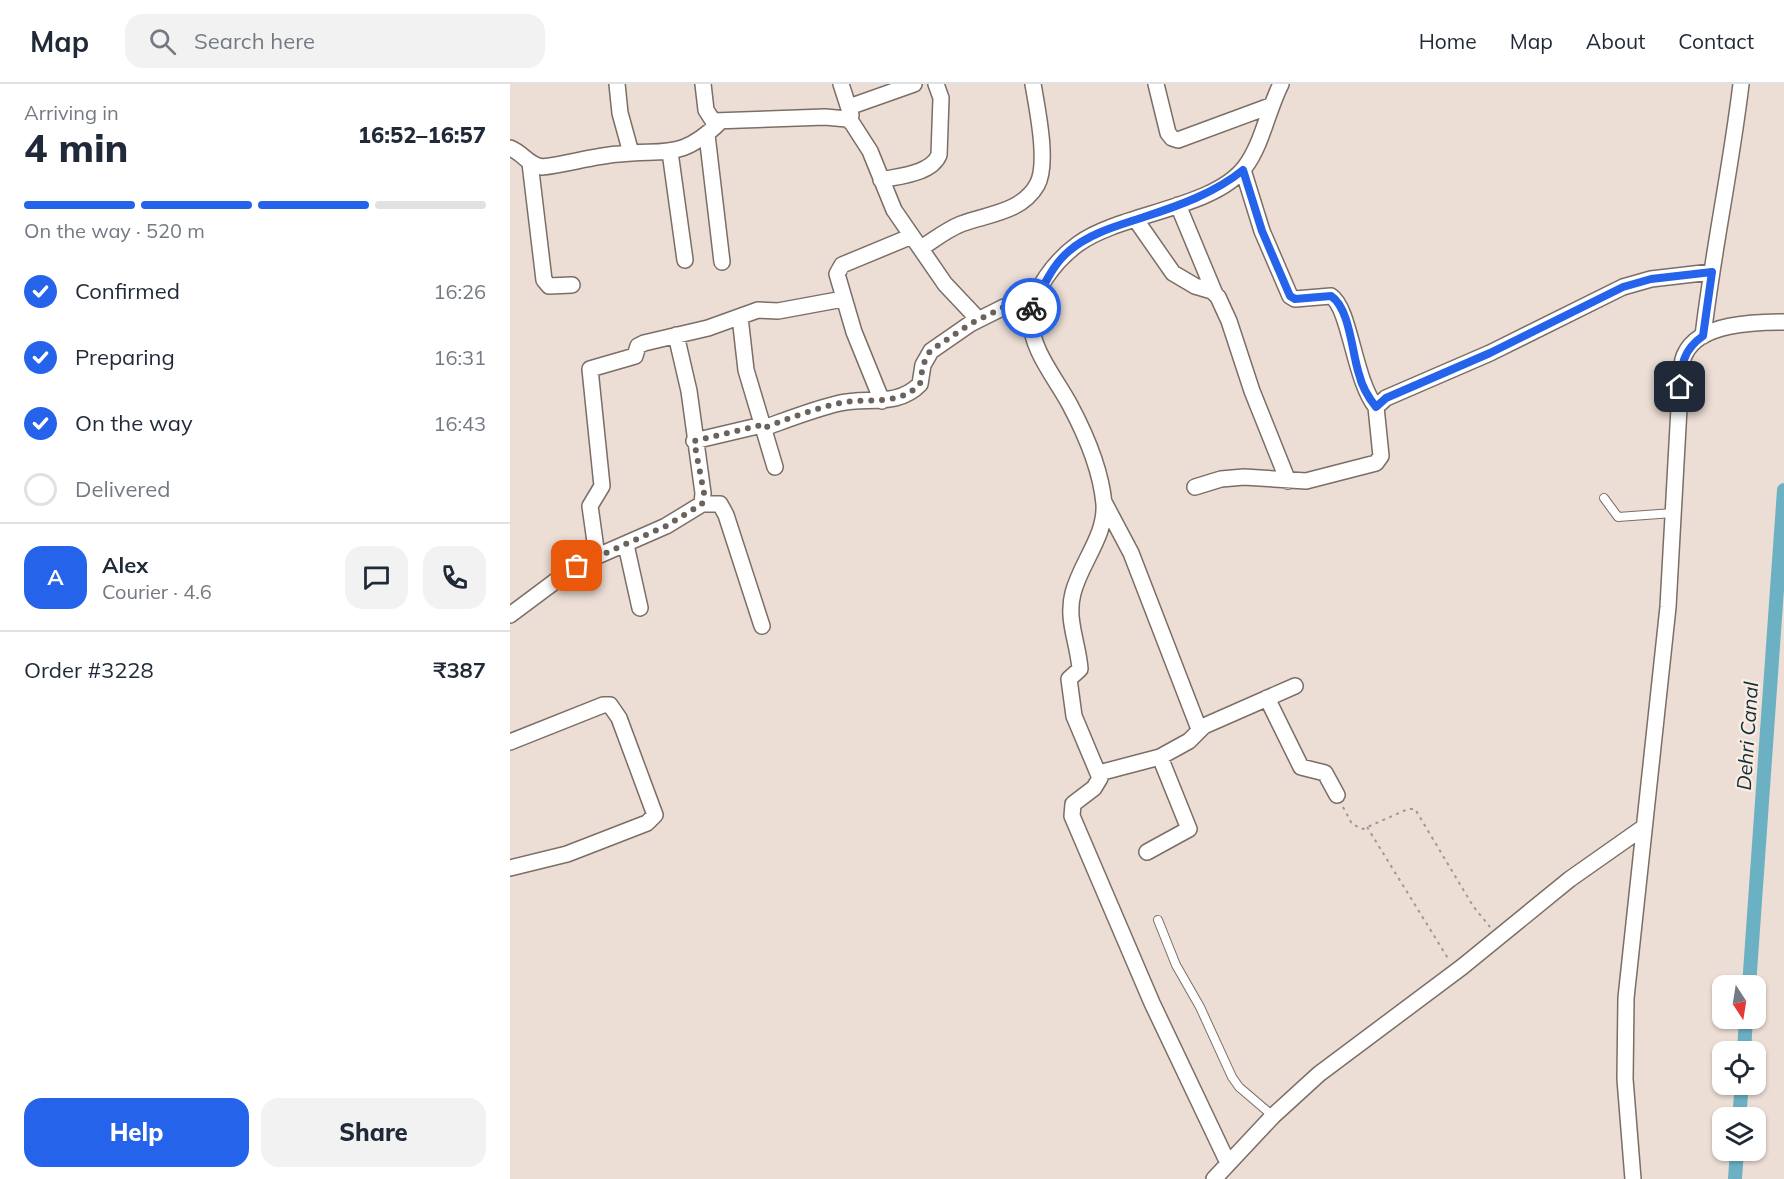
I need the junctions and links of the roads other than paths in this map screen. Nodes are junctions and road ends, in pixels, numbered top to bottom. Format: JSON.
{"nodes":[{"id":1,"x":617,"y":84,"type":"edge"},
{"id":2,"x":703,"y":84,"type":"edge"},
{"id":3,"x":841,"y":84,"type":"edge"},
{"id":4,"x":914,"y":84,"type":"edge"},
{"id":5,"x":936,"y":84,"type":"edge"},
{"id":6,"x":1033,"y":84,"type":"edge"},
{"id":7,"x":1156,"y":84,"type":"edge"},
{"id":8,"x":1281,"y":84,"type":"edge"},
{"id":9,"x":1742,"y":84,"type":"edge"},
{"id":10,"x":1270,"y":106,"type":"junction"},
{"id":11,"x":849,"y":107,"type":"junction"},
{"id":12,"x":720,"y":122,"type":"junction"},
{"id":13,"x":852,"y":123,"type":"junction"},
{"id":14,"x":707,"y":135,"type":"junction"},
{"id":15,"x":510,"y":148,"type":"edge"},
{"id":16,"x":670,"y":152,"type":"junction"},
{"id":17,"x":631,"y":153,"type":"junction"},
{"id":18,"x":530,"y":163,"type":"junction"},
{"id":19,"x":1243,"y":170,"type":"junction"},
{"id":20,"x":881,"y":180,"type":"junction"},
{"id":21,"x":1178,"y":205,"type":"junction"},
{"id":22,"x":1136,"y":220,"type":"junction"},
{"id":23,"x":916,"y":242,"type":"junction"},
{"id":24,"x":685,"y":260,"type":"dead end"},
{"id":25,"x":722,"y":261,"type":"dead end"},
{"id":26,"x":1712,"y":272,"type":"junction"},
{"id":27,"x":572,"y":285,"type":"dead end"},
{"id":28,"x":1215,"y":294,"type":"junction"},
{"id":29,"x":843,"y":299,"type":"junction"},
{"id":30,"x":1032,"y":308,"type":"junction"},
{"id":31,"x":740,"y":317,"type":"junction"},
{"id":32,"x":978,"y":320,"type":"junction"},
{"id":33,"x":1784,"y":322,"type":"edge"},
{"id":34,"x":676,"y":335,"type":"junction"},
{"id":35,"x":1703,"y":336,"type":"junction"},
{"id":36,"x":882,"y":401,"type":"junction"},
{"id":37,"x":1376,"y":407,"type":"junction"},
{"id":38,"x":763,"y":427,"type":"junction"},
{"id":39,"x":694,"y":441,"type":"junction"},
{"id":40,"x":775,"y":467,"type":"dead end"},
{"id":41,"x":1288,"y":481,"type":"junction"},
{"id":42,"x":1195,"y":487,"type":"dead end"},
{"id":43,"x":1604,"y":498,"type":"dead end"},
{"id":44,"x":1104,"y":502,"type":"junction"},
{"id":45,"x":702,"y":504,"type":"junction"},
{"id":46,"x":1673,"y":513,"type":"junction"},
{"id":47,"x":626,"y":545,"type":"junction"},
{"id":48,"x":597,"y":556,"type":"junction"},
{"id":49,"x":640,"y":608,"type":"dead end"},
{"id":50,"x":510,"y":615,"type":"edge"},
{"id":51,"x":762,"y":626,"type":"dead end"},
{"id":52,"x":1295,"y":686,"type":"dead end"},
{"id":53,"x":1267,"y":698,"type":"junction"},
{"id":54,"x":1199,"y":729,"type":"junction"},
{"id":55,"x":510,"y":742,"type":"edge"},
{"id":56,"x":1160,"y":757,"type":"junction"},
{"id":57,"x":1099,"y":773,"type":"junction"},
{"id":58,"x":1337,"y":795,"type":"road end"},
{"id":59,"x":1644,"y":828,"type":"junction"},
{"id":60,"x":1147,"y":852,"type":"dead end"},
{"id":61,"x":510,"y":868,"type":"edge"},
{"id":62,"x":1158,"y":920,"type":"dead end"},
{"id":63,"x":1273,"y":1116,"type":"junction"},
{"id":64,"x":1228,"y":1163,"type":"junction"},
{"id":65,"x":1214,"y":1179,"type":"edge"},
{"id":66,"x":1633,"y":1179,"type":"edge"}],
"edges":[{"from":1,"to":17,"type":"street"},
{"from":2,"to":12,"type":"street"},
{"from":3,"to":11,"type":"street"},
{"from":4,"to":11,"type":"street"},
{"from":5,"to":20,"type":"street"},
{"from":6,"to":23,"type":"street"},
{"from":7,"to":10,"type":"street"},
{"from":8,"to":10,"type":"street"},
{"from":9,"to":26,"type":"street"},
{"from":10,"to":19,"type":"street"},
{"from":11,"to":13,"type":"street"},
{"from":12,"to":13,"type":"street"},
{"from":12,"to":14,"type":"street"},
{"from":13,"to":20,"type":"street"},
{"from":14,"to":16,"type":"street"},
{"from":14,"to":25,"type":"street"},
{"from":15,"to":18,"type":"street"},
{"from":16,"to":17,"type":"street"},
{"from":16,"to":24,"type":"street"},
{"from":17,"to":18,"type":"street"},
{"from":18,"to":27,"type":"street"},
{"from":19,"to":21,"type":"street"},
{"from":19,"to":37,"type":"street"},
{"from":20,"to":23,"type":"street"},
{"from":21,"to":22,"type":"street"},
{"from":21,"to":28,"type":"street"},
{"from":22,"to":28,"type":"street"},
{"from":22,"to":30,"type":"street"},
{"from":23,"to":29,"type":"street"},
{"from":23,"to":32,"type":"street"},
{"from":26,"to":35,"type":"street"},
{"from":26,"to":37,"type":"street"},
{"from":28,"to":41,"type":"street"},
{"from":29,"to":31,"type":"street"},
{"from":29,"to":36,"type":"street"},
{"from":30,"to":32,"type":"street"},
{"from":30,"to":44,"type":"street"},
{"from":31,"to":34,"type":"street"},
{"from":31,"to":38,"type":"street"},
{"from":32,"to":36,"type":"street"},
{"from":33,"to":35,"type":"street"},
{"from":34,"to":39,"type":"street"},
{"from":34,"to":48,"type":"street"},
{"from":35,"to":46,"type":"street"},
{"from":36,"to":38,"type":"street"},
{"from":37,"to":41,"type":"street"},
{"from":38,"to":39,"type":"street"},
{"from":38,"to":40,"type":"street"},
{"from":39,"to":45,"type":"street"},
{"from":41,"to":42,"type":"street"},
{"from":43,"to":46,"type":"lane"},
{"from":44,"to":54,"type":"street"},
{"from":44,"to":57,"type":"street"},
{"from":45,"to":47,"type":"street"},
{"from":45,"to":51,"type":"street"},
{"from":46,"to":59,"type":"street"},
{"from":47,"to":48,"type":"street"},
{"from":47,"to":49,"type":"street"},
{"from":48,"to":50,"type":"street"},
{"from":52,"to":53,"type":"street"},
{"from":53,"to":54,"type":"street"},
{"from":53,"to":58,"type":"street"},
{"from":54,"to":56,"type":"street"},
{"from":55,"to":61,"type":"street"},
{"from":56,"to":57,"type":"street"},
{"from":56,"to":60,"type":"street"},
{"from":57,"to":64,"type":"street"},
{"from":59,"to":63,"type":"street"},
{"from":59,"to":66,"type":"street"},
{"from":62,"to":63,"type":"lane"},
{"from":63,"to":64,"type":"street"},
{"from":64,"to":65,"type":"street"}]}
